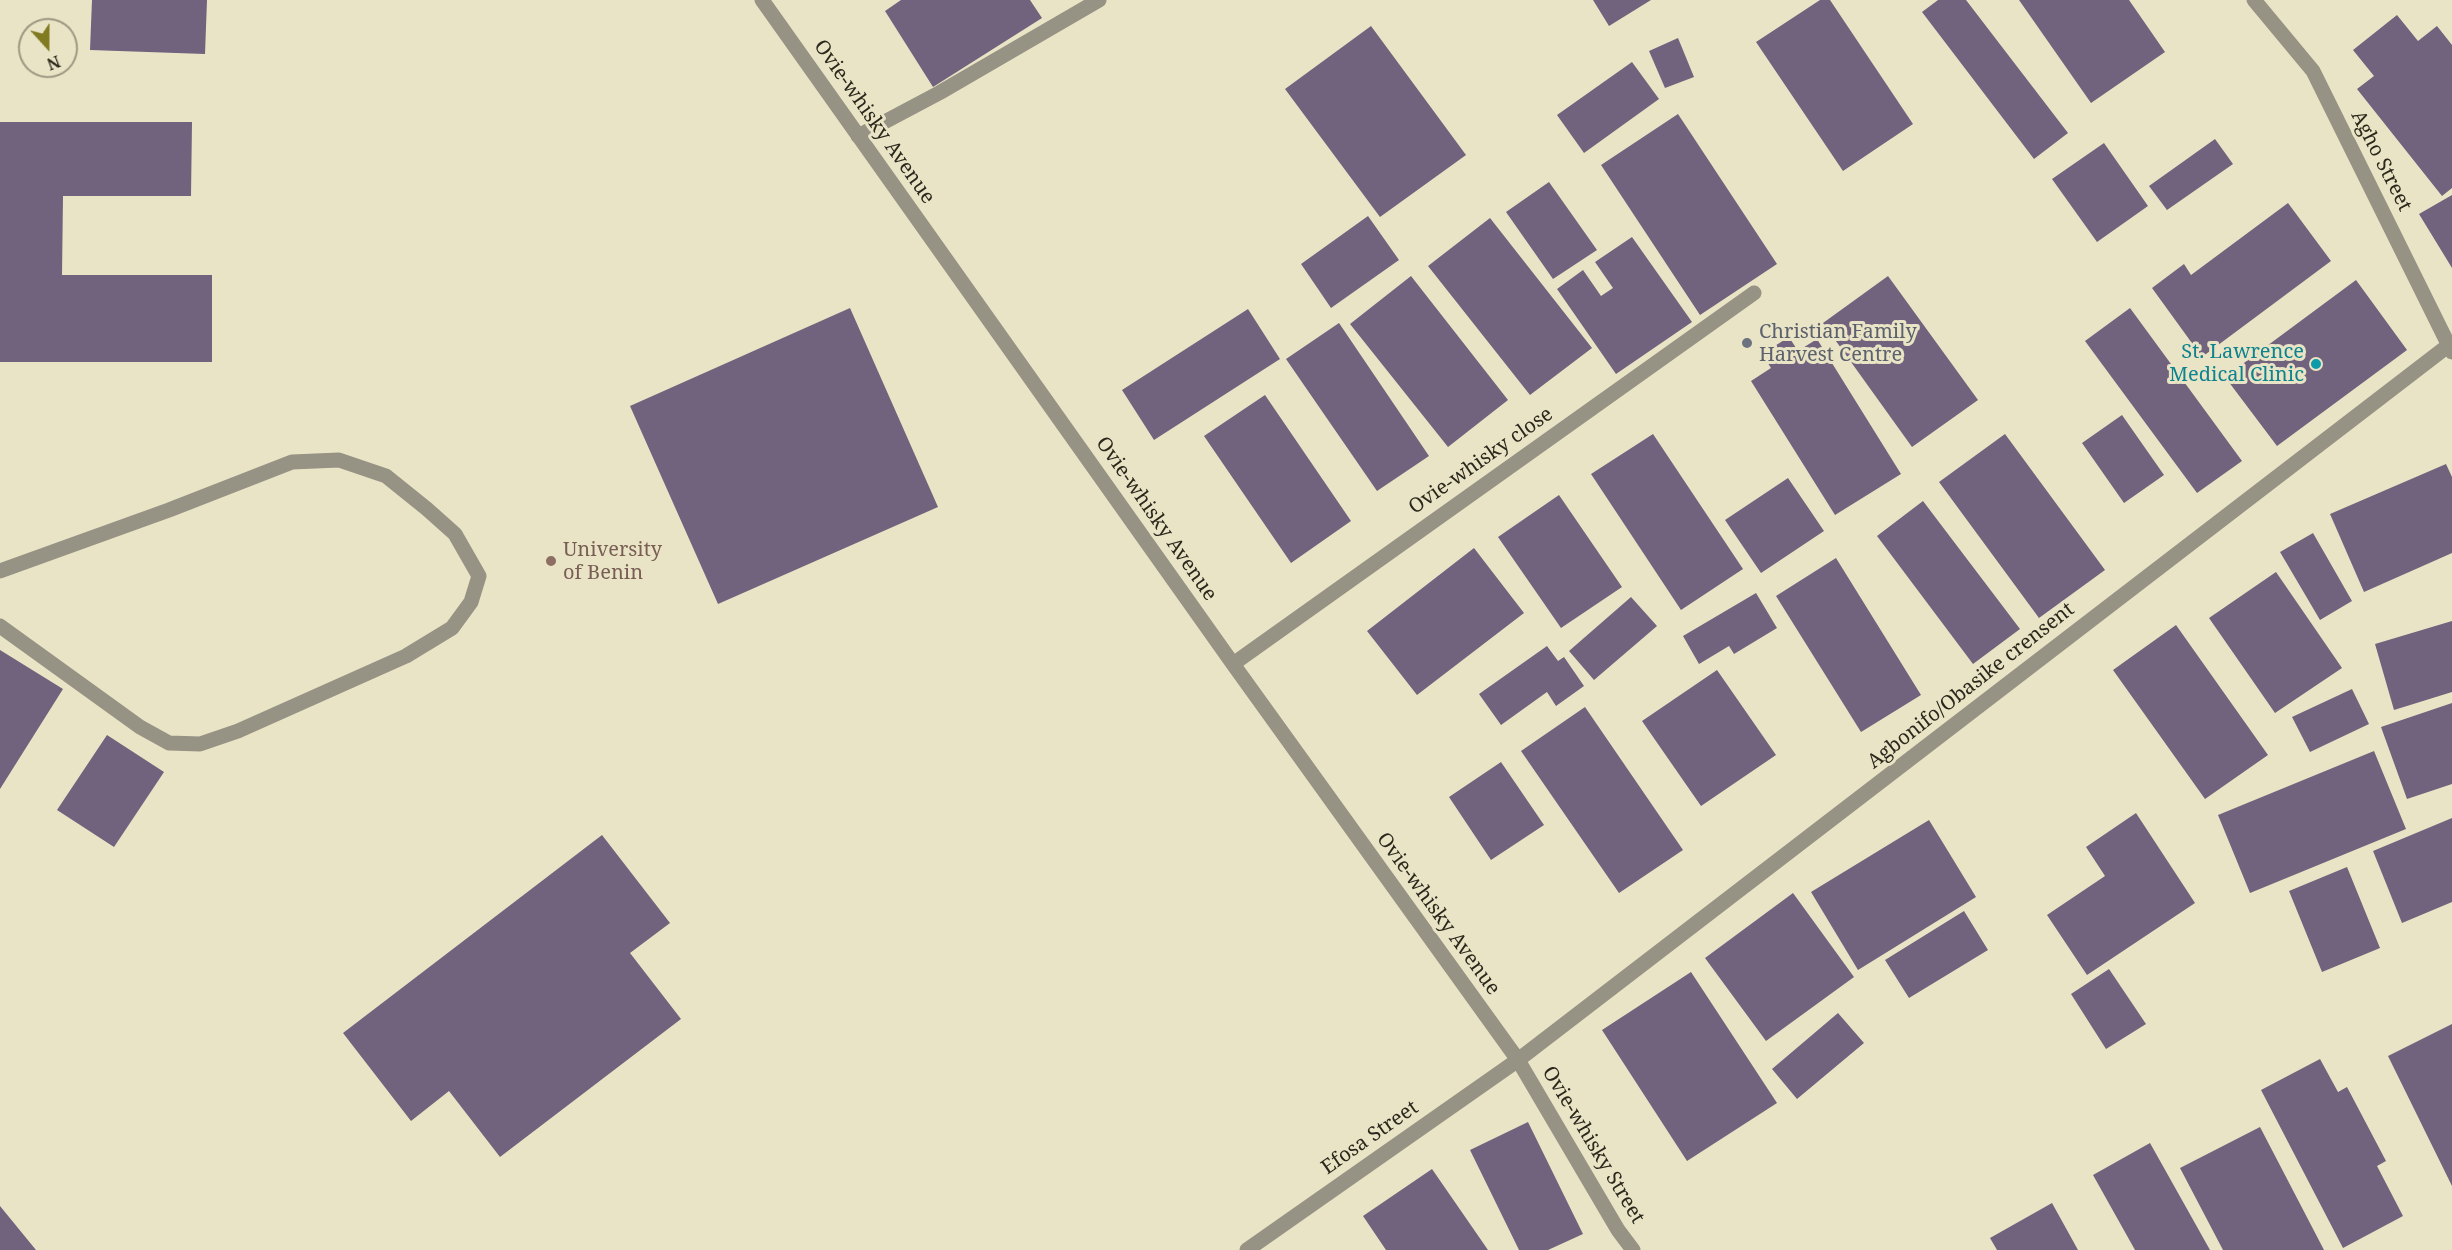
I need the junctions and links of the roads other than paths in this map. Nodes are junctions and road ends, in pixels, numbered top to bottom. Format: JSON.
{"nodes":[{"id":1,"x":762,"y":0,"type":"edge"},
{"id":2,"x":1099,"y":0,"type":"edge"},
{"id":3,"x":2260,"y":2,"type":"edge"},
{"id":4,"x":858,"y":136,"type":"junction"},
{"id":5,"x":1754,"y":293,"type":"dead end"},
{"id":6,"x":2451,"y":348,"type":"edge"},
{"id":7,"x":0,"y":571,"type":"edge"},
{"id":8,"x":0,"y":626,"type":"edge"},
{"id":9,"x":1233,"y":664,"type":"junction"},
{"id":10,"x":1518,"y":1060,"type":"junction"},
{"id":11,"x":1247,"y":1250,"type":"edge"},
{"id":12,"x":1633,"y":1250,"type":"edge"}],
"edges":[{"from":1,"to":4,"type":"street","name":"Ovie-whisky Avenue"},
{"from":2,"to":4,"type":"street"},
{"from":3,"to":6,"type":"street","name":"Agho Street"},
{"from":4,"to":9,"type":"street","name":"Ovie-whisky Avenue"},
{"from":5,"to":9,"type":"street","name":"Ovie-whisky close"},
{"from":6,"to":10,"type":"street","name":"Agbonifo/Obasike crensent"},
{"from":7,"to":8,"type":"street"},
{"from":9,"to":10,"type":"street","name":"Ovie-whisky Avenue"},
{"from":10,"to":11,"type":"street","name":"Efosa Street"},
{"from":10,"to":12,"type":"street","name":"Ovie-whisky Street"}]}
